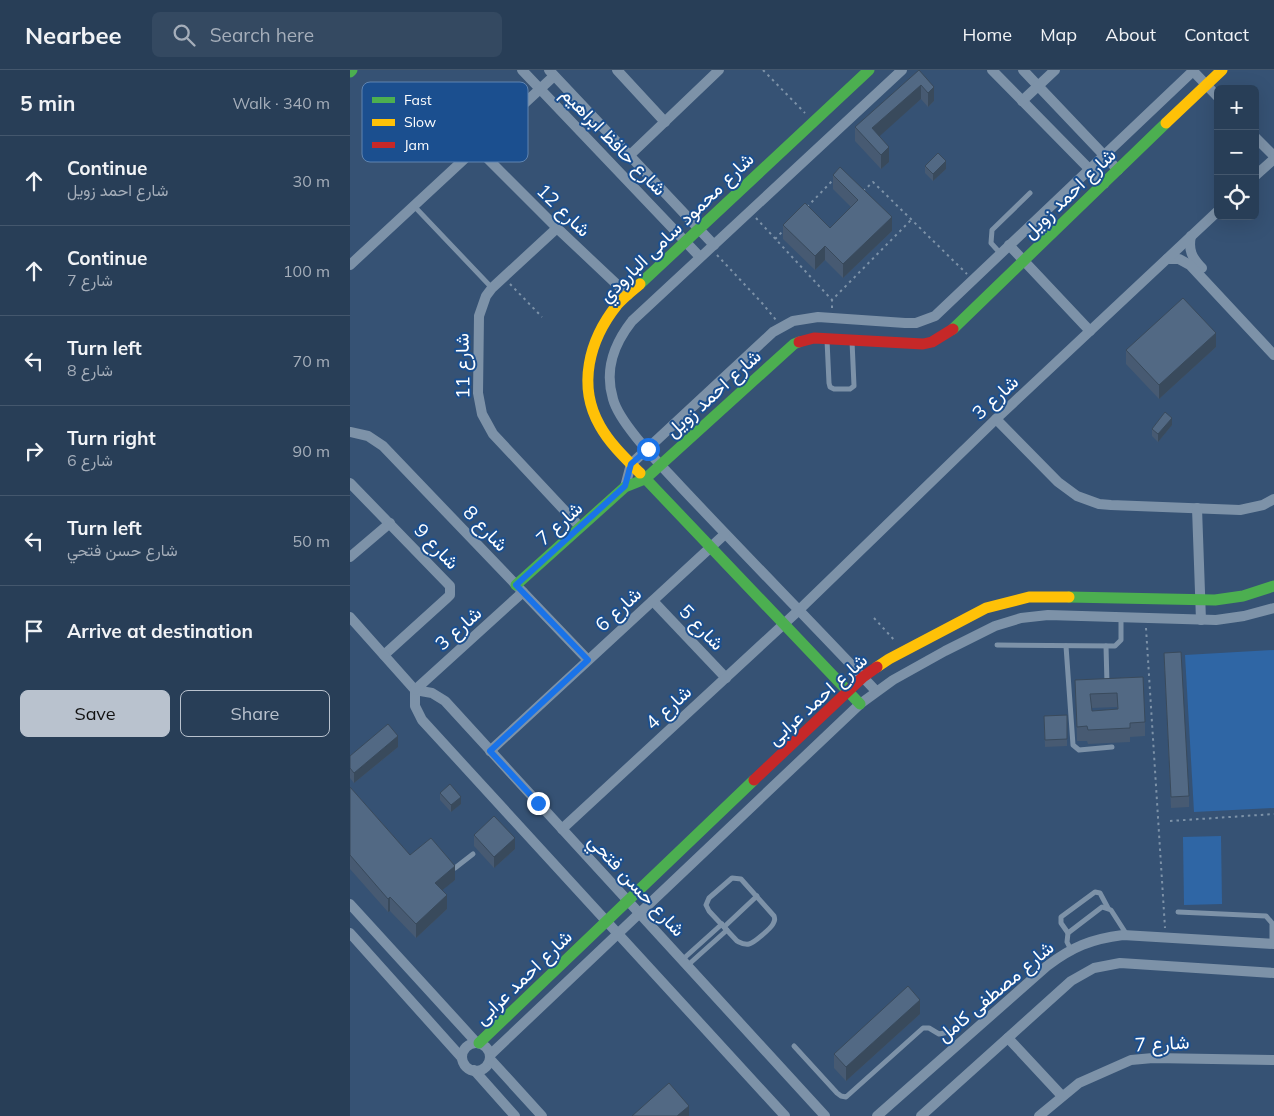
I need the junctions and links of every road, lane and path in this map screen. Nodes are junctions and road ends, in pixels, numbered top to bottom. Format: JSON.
{"nodes":[{"id":1,"x":522,"y":70,"type":"edge"},
{"id":2,"x":616,"y":70,"type":"edge"},
{"id":3,"x":719,"y":70,"type":"edge"},
{"id":4,"x":763,"y":70,"type":"edge"},
{"id":5,"x":869,"y":70,"type":"edge"},
{"id":6,"x":902,"y":70,"type":"edge"},
{"id":7,"x":992,"y":70,"type":"edge"},
{"id":8,"x":1023,"y":70,"type":"edge"},
{"id":9,"x":1055,"y":70,"type":"edge"},
{"id":10,"x":1193,"y":70,"type":"edge"},
{"id":11,"x":1222,"y":70,"type":"edge"},
{"id":12,"x":552,"y":73,"type":"edge"},
{"id":13,"x":1207,"y":85,"type":"junction"},
{"id":14,"x":1038,"y":86,"type":"junction"},
{"id":15,"x":540,"y":89,"type":"junction"},
{"id":16,"x":1214,"y":93,"type":"edge"},
{"id":17,"x":528,"y":100,"type":"edge"},
{"id":18,"x":1022,"y":101,"type":"junction"},
{"id":19,"x":665,"y":122,"type":"junction"},
{"id":20,"x":814,"y":122,"type":"junction"},
{"id":21,"x":1259,"y":141,"type":"edge"},
{"id":22,"x":630,"y":155,"type":"junction"},
{"id":23,"x":1104,"y":155,"type":"junction"},
{"id":24,"x":1274,"y":158,"type":"edge"},
{"id":25,"x":462,"y":162,"type":"edge"},
{"id":26,"x":491,"y":162,"type":"edge"},
{"id":27,"x":1089,"y":169,"type":"junction"},
{"id":28,"x":1118,"y":170,"type":"junction"},
{"id":29,"x":1256,"y":175,"type":"edge"},
{"id":30,"x":834,"y":179,"type":"edge"},
{"id":31,"x":1104,"y":184,"type":"junction"},
{"id":32,"x":862,"y":193,"type":"edge"},
{"id":33,"x":1030,"y":193,"type":"dead end"},
{"id":34,"x":414,"y":206,"type":"junction"},
{"id":35,"x":750,"y":212,"type":"junction"},
{"id":36,"x":801,"y":212,"type":"edge"},
{"id":37,"x":1214,"y":215,"type":"edge"},
{"id":38,"x":911,"y":220,"type":"junction"},
{"id":39,"x":788,"y":225,"type":"edge"},
{"id":40,"x":557,"y":228,"type":"junction"},
{"id":41,"x":699,"y":229,"type":"junction"},
{"id":42,"x":1191,"y":236,"type":"junction"},
{"id":43,"x":775,"y":239,"type":"junction"},
{"id":44,"x":685,"y":242,"type":"junction"},
{"id":45,"x":1009,"y":245,"type":"junction"},
{"id":46,"x":712,"y":246,"type":"junction"},
{"id":47,"x":1000,"y":254,"type":"junction"},
{"id":48,"x":700,"y":257,"type":"junction"},
{"id":49,"x":1167,"y":258,"type":"junction"},
{"id":50,"x":1024,"y":261,"type":"junction"},
{"id":51,"x":350,"y":266,"type":"edge"},
{"id":52,"x":503,"y":277,"type":"junction"},
{"id":53,"x":973,"y":280,"type":"junction"},
{"id":54,"x":492,"y":288,"type":"junction"},
{"id":55,"x":628,"y":295,"type":"junction"},
{"id":56,"x":542,"y":316,"type":"dead end"},
{"id":57,"x":781,"y":327,"type":"junction"},
{"id":58,"x":1090,"y":331,"type":"junction"},
{"id":59,"x":827,"y":339,"type":"junction"},
{"id":60,"x":852,"y":341,"type":"junction"},
{"id":61,"x":1274,"y":346,"type":"edge"},
{"id":62,"x":1274,"y":355,"type":"edge"},
{"id":63,"x":996,"y":419,"type":"junction"},
{"id":64,"x":350,"y":432,"type":"edge"},
{"id":65,"x":648,"y":449,"type":"junction"},
{"id":66,"x":631,"y":464,"type":"junction"},
{"id":67,"x":661,"y":464,"type":"junction"},
{"id":68,"x":645,"y":479,"type":"junction"},
{"id":69,"x":350,"y":482,"type":"edge"},
{"id":70,"x":625,"y":486,"type":"junction"},
{"id":71,"x":1274,"y":499,"type":"edge"},
{"id":72,"x":1197,"y":508,"type":"junction"},
{"id":73,"x":390,"y":523,"type":"junction"},
{"id":74,"x":580,"y":527,"type":"junction"},
{"id":75,"x":726,"y":534,"type":"junction"},
{"id":76,"x":711,"y":548,"type":"junction"},
{"id":77,"x":352,"y":552,"type":"edge"},
{"id":78,"x":1274,"y":586,"type":"edge"},
{"id":79,"x":520,"y":589,"type":"junction"},
{"id":80,"x":1200,"y":600,"type":"junction"},
{"id":81,"x":653,"y":601,"type":"junction"},
{"id":82,"x":1274,"y":608,"type":"edge"},
{"id":83,"x":798,"y":610,"type":"junction"},
{"id":84,"x":350,"y":618,"type":"edge"},
{"id":85,"x":874,"y":618,"type":"dead end"},
{"id":86,"x":1120,"y":618,"type":"junction"},
{"id":87,"x":1146,"y":618,"type":"junction"},
{"id":88,"x":1201,"y":620,"type":"junction"},
{"id":89,"x":784,"y":624,"type":"junction"},
{"id":90,"x":997,"y":646,"type":"dead end"},
{"id":91,"x":1066,"y":646,"type":"junction"},
{"id":92,"x":1106,"y":646,"type":"junction"},
{"id":93,"x":905,"y":651,"type":"junction"},
{"id":94,"x":384,"y":654,"type":"junction"},
{"id":95,"x":588,"y":660,"type":"junction"},
{"id":96,"x":863,"y":677,"type":"junction"},
{"id":97,"x":726,"y":678,"type":"junction"},
{"id":98,"x":1107,"y":685,"type":"edge"},
{"id":99,"x":415,"y":690,"type":"junction"},
{"id":100,"x":876,"y":691,"type":"junction"},
{"id":101,"x":848,"y":692,"type":"junction"},
{"id":102,"x":860,"y":704,"type":"junction"},
{"id":103,"x":1112,"y":747,"type":"dead end"},
{"id":104,"x":490,"y":751,"type":"junction"},
{"id":105,"x":1274,"y":814,"type":"edge"},
{"id":106,"x":1170,"y":821,"type":"dead end"},
{"id":107,"x":562,"y":829,"type":"junction"},
{"id":108,"x":473,"y":854,"type":"dead end"},
{"id":109,"x":455,"y":868,"type":"edge"},
{"id":110,"x":757,"y":896,"type":"junction"},
{"id":111,"x":628,"y":901,"type":"junction"},
{"id":112,"x":350,"y":904,"type":"edge"},
{"id":113,"x":1108,"y":908,"type":"junction"},
{"id":114,"x":1178,"y":912,"type":"dead end"},
{"id":115,"x":640,"y":914,"type":"junction"},
{"id":116,"x":606,"y":922,"type":"junction"},
{"id":117,"x":725,"y":927,"type":"junction"},
{"id":118,"x":350,"y":933,"type":"edge"},
{"id":119,"x":1068,"y":933,"type":"junction"},
{"id":120,"x":618,"y":935,"type":"junction"},
{"id":121,"x":1127,"y":936,"type":"junction"},
{"id":122,"x":1166,"y":938,"type":"junction"},
{"id":123,"x":1273,"y":944,"type":"edge"},
{"id":124,"x":1071,"y":950,"type":"junction"},
{"id":125,"x":685,"y":963,"type":"junction"},
{"id":126,"x":1274,"y":973,"type":"edge"},
{"id":127,"x":949,"y":1032,"type":"dead end"},
{"id":128,"x":1008,"y":1038,"type":"junction"},
{"id":129,"x":478,"y":1043,"type":"junction"},
{"id":130,"x":794,"y":1046,"type":"dead end"},
{"id":131,"x":490,"y":1057,"type":"junction"},
{"id":132,"x":462,"y":1058,"type":"junction"},
{"id":133,"x":1274,"y":1060,"type":"edge"},
{"id":134,"x":474,"y":1070,"type":"junction"},
{"id":135,"x":1062,"y":1096,"type":"junction"},
{"id":136,"x":515,"y":1116,"type":"edge"},
{"id":137,"x":542,"y":1116,"type":"edge"},
{"id":138,"x":784,"y":1116,"type":"edge"},
{"id":139,"x":825,"y":1116,"type":"edge"},
{"id":140,"x":877,"y":1116,"type":"edge"},
{"id":141,"x":921,"y":1116,"type":"edge"},
{"id":142,"x":1039,"y":1116,"type":"edge"}],
"edges":[{"from":1,"to":15,"type":"street","name":"شارع حافظ ابراهيم"},
{"from":2,"to":19,"type":"street"},
{"from":3,"to":19,"type":"street"},
{"from":4,"to":20,"type":"path"},
{"from":5,"to":20,"type":"street","name":"شارع محمود سامى البارودي"},
{"from":6,"to":35,"type":"street","name":"شارع محمود سامى البارودي"},
{"from":7,"to":18,"type":"street"},
{"from":8,"to":14,"type":"street"},
{"from":9,"to":14,"type":"street"},
{"from":10,"to":13,"type":"street"},
{"from":10,"to":23,"type":"street","name":"شارع احمد زويل"},
{"from":11,"to":13,"type":"street","name":"شارع احمد زويل"},
{"from":12,"to":15,"type":"street"},
{"from":12,"to":22,"type":"street","name":"شارع حافظ ابراهيم"},
{"from":13,"to":16,"type":"street"},
{"from":13,"to":28,"type":"street","name":"شارع احمد زويل"},
{"from":14,"to":18,"type":"street"},
{"from":14,"to":23,"type":"street"},
{"from":15,"to":17,"type":"street"},
{"from":15,"to":44,"type":"street","name":"شارع حافظ ابراهيم"},
{"from":18,"to":27,"type":"street"},
{"from":19,"to":22,"type":"street"},
{"from":20,"to":41,"type":"street","name":"شارع محمود سامى البارودي"},
{"from":21,"to":24,"type":"street"},
{"from":22,"to":41,"type":"street","name":"شارع حافظ ابراهيم"},
{"from":23,"to":27,"type":"street","name":"شارع احمد زويل"},
{"from":23,"to":28,"type":"street"},
{"from":24,"to":29,"type":"street"},
{"from":25,"to":34,"type":"street"},
{"from":26,"to":40,"type":"street","name":"شارع 12"},
{"from":27,"to":31,"type":"street"},
{"from":27,"to":45,"type":"street","name":"شارع احمد زويل"},
{"from":28,"to":31,"type":"street","name":"شارع احمد زويل"},
{"from":30,"to":36,"type":"path"},
{"from":31,"to":50,"type":"street","name":"شارع احمد زويل"},
{"from":32,"to":38,"type":"path"},
{"from":33,"to":47,"type":"lane"},
{"from":34,"to":51,"type":"street"},
{"from":34,"to":54,"type":"lane"},
{"from":35,"to":43,"type":"path"},
{"from":35,"to":46,"type":"street","name":"شارع محمود سامى البارودي"},
{"from":37,"to":42,"type":"street","name":"شارع 3"},
{"from":38,"to":43,"type":"path"},
{"from":38,"to":53,"type":"path"},
{"from":39,"to":43,"type":"path"},
{"from":40,"to":52,"type":"street","name":"شارع 11"},
{"from":40,"to":55,"type":"street","name":"شارع 12"},
{"from":41,"to":44,"type":"street","name":"شارع محمود سامى البارودي"},
{"from":41,"to":46,"type":"street","name":"شارع حافظ ابراهيم"},
{"from":42,"to":49,"type":"street","name":"شارع 3"},
{"from":42,"to":61,"type":"street"},
{"from":44,"to":48,"type":"street","name":"شارع حافظ ابراهيم"},
{"from":44,"to":55,"type":"street","name":"شارع محمود سامى البارودي"},
{"from":45,"to":47,"type":"street","name":"شارع احمد زويل"},
{"from":45,"to":50,"type":"street"},
{"from":46,"to":48,"type":"street","name":"شارع محمود سامى البارودي"},
{"from":46,"to":57,"type":"path"},
{"from":47,"to":53,"type":"street","name":"شارع احمد زويل"},
{"from":48,"to":65,"type":"street","name":"شارع محمود سامى البارودي"},
{"from":49,"to":58,"type":"street","name":"شارع 3"},
{"from":49,"to":62,"type":"street"},
{"from":50,"to":58,"type":"street"},
{"from":50,"to":60,"type":"street","name":"شارع احمد زويل"},
{"from":52,"to":54,"type":"street","name":"شارع 11"},
{"from":52,"to":56,"type":"path"},
{"from":53,"to":57,"type":"street","name":"شارع احمد زويل"},
{"from":54,"to":74,"type":"street","name":"شارع 11"},
{"from":55,"to":66,"type":"street","name":"شارع محمود سامى البارودي"},
{"from":57,"to":65,"type":"street","name":"شارع احمد زويل"},
{"from":58,"to":63,"type":"street","name":"شارع 3"},
{"from":59,"to":60,"type":"street","name":"شارع احمد زويل"},
{"from":59,"to":60,"type":"lane"},
{"from":59,"to":67,"type":"street","name":"شارع احمد زويل"},
{"from":63,"to":72,"type":"street"},
{"from":63,"to":83,"type":"street","name":"شارع 3"},
{"from":64,"to":79,"type":"street","name":"شارع 8"},
{"from":65,"to":66,"type":"street","name":"شارع احمد زويل"},
{"from":65,"to":67,"type":"street","name":"شارع محمود سامى البارودي"},
{"from":66,"to":68,"type":"street","name":"شارع محمود سامى البارودي"},
{"from":66,"to":70,"type":"street"},
{"from":67,"to":68,"type":"street","name":"شارع احمد زويل"},
{"from":67,"to":75,"type":"street","name":"شارع محمود سامى البارودي"},
{"from":68,"to":70,"type":"street","name":"شارع احمد زويل"},
{"from":68,"to":76,"type":"street","name":"شارع محمود سامى البارودي"},
{"from":69,"to":73,"type":"street","name":"شارع 9"},
{"from":70,"to":74,"type":"street","name":"شارع 7"},
{"from":71,"to":72,"type":"street"},
{"from":72,"to":80,"type":"street"},
{"from":73,"to":77,"type":"street"},
{"from":73,"to":94,"type":"street","name":"شارع 9"},
{"from":74,"to":79,"type":"street","name":"شارع 7"},
{"from":75,"to":76,"type":"street","name":"شارع 6"},
{"from":75,"to":83,"type":"street","name":"شارع محمود سامى البارودي"},
{"from":76,"to":81,"type":"street","name":"شارع 6"},
{"from":76,"to":89,"type":"street","name":"شارع محمود سامى البارودي"},
{"from":78,"to":80,"type":"street","name":"شارع احمد عرابى"},
{"from":79,"to":95,"type":"street","name":"شارع 8"},
{"from":79,"to":99,"type":"street","name":"شارع 3"},
{"from":80,"to":88,"type":"street"},
{"from":80,"to":93,"type":"street","name":"شارع احمد عرابى"},
{"from":81,"to":95,"type":"street","name":"شارع 6"},
{"from":81,"to":97,"type":"street","name":"شارع 5"},
{"from":82,"to":88,"type":"street","name":"شارع احمد عرابى"},
{"from":83,"to":89,"type":"street","name":"شارع 4"},
{"from":83,"to":96,"type":"street","name":"شارع محمود سامى البارودي"},
{"from":84,"to":94,"type":"street"},
{"from":85,"to":93,"type":"path"},
{"from":86,"to":87,"type":"street","name":"شارع احمد عرابى"},
{"from":86,"to":92,"type":"lane"},
{"from":86,"to":100,"type":"street","name":"شارع احمد عرابى"},
{"from":87,"to":88,"type":"street","name":"شارع احمد عرابى"},
{"from":87,"to":122,"type":"path"},
{"from":89,"to":97,"type":"street","name":"شارع 4"},
{"from":89,"to":101,"type":"street","name":"شارع محمود سامى البارودي"},
{"from":90,"to":91,"type":"lane"},
{"from":91,"to":92,"type":"lane"},
{"from":91,"to":103,"type":"lane"},
{"from":92,"to":98,"type":"lane"},
{"from":93,"to":96,"type":"street","name":"شارع احمد عرابى"},
{"from":94,"to":99,"type":"street"},
{"from":95,"to":104,"type":"street","name":"شارع 6"},
{"from":96,"to":100,"type":"street","name":"شارع محمود سامى البارودي"},
{"from":96,"to":101,"type":"street","name":"شارع احمد عرابى"},
{"from":97,"to":107,"type":"street","name":"شارع 4"},
{"from":99,"to":104,"type":"street","name":"شارع حسن فتحي"},
{"from":99,"to":116,"type":"street"},
{"from":100,"to":102,"type":"street","name":"شارع احمد عرابى"},
{"from":101,"to":102,"type":"street","name":"شارع محمود سامى البارودي"},
{"from":101,"to":111,"type":"street","name":"شارع احمد عرابى"},
{"from":102,"to":115,"type":"street","name":"شارع احمد عرابى"},
{"from":104,"to":107,"type":"street","name":"شارع حسن فتحي"},
{"from":105,"to":106,"type":"path"},
{"from":107,"to":111,"type":"street","name":"شارع حسن فتحي"},
{"from":108,"to":109,"type":"lane"},
{"from":110,"to":117,"type":"lane"},
{"from":110,"to":117,"type":"lane"},
{"from":110,"to":117,"type":"lane"},
{"from":111,"to":115,"type":"street","name":"شارع حسن فتحي"},
{"from":111,"to":116,"type":"street","name":"شارع احمد عرابى"},
{"from":112,"to":129,"type":"street"},
{"from":113,"to":119,"type":"lane"},
{"from":113,"to":119,"type":"lane"},
{"from":113,"to":121,"type":"lane"},
{"from":114,"to":123,"type":"lane"},
{"from":115,"to":120,"type":"street","name":"شارع احمد عرابى"},
{"from":115,"to":125,"type":"street","name":"شارع حسن فتحي"},
{"from":116,"to":120,"type":"street"},
{"from":116,"to":129,"type":"street","name":"شارع احمد عرابى"},
{"from":117,"to":125,"type":"lane"},
{"from":118,"to":132,"type":"street"},
{"from":119,"to":124,"type":"lane"},
{"from":120,"to":131,"type":"street","name":"شارع احمد عرابى"},
{"from":120,"to":138,"type":"street"},
{"from":121,"to":122,"type":"street","name":"شارع مصطفى كامل"},
{"from":121,"to":124,"type":"street","name":"شارع مصطفى كامل"},
{"from":122,"to":123,"type":"street","name":"شارع مصطفى كامل"},
{"from":124,"to":140,"type":"street","name":"شارع مصطفى كامل"},
{"from":125,"to":139,"type":"street","name":"شارع حسن فتحي"},
{"from":126,"to":128,"type":"street"},
{"from":127,"to":130,"type":"lane"},
{"from":128,"to":135,"type":"street"},
{"from":128,"to":141,"type":"street"},
{"from":129,"to":131,"type":"street"},
{"from":129,"to":132,"type":"street"},
{"from":131,"to":134,"type":"street"},
{"from":131,"to":137,"type":"street"},
{"from":132,"to":134,"type":"street"},
{"from":133,"to":135,"type":"street","name":"شارع 7"},
{"from":134,"to":136,"type":"street"},
{"from":135,"to":142,"type":"street","name":"شارع 7"}]}
